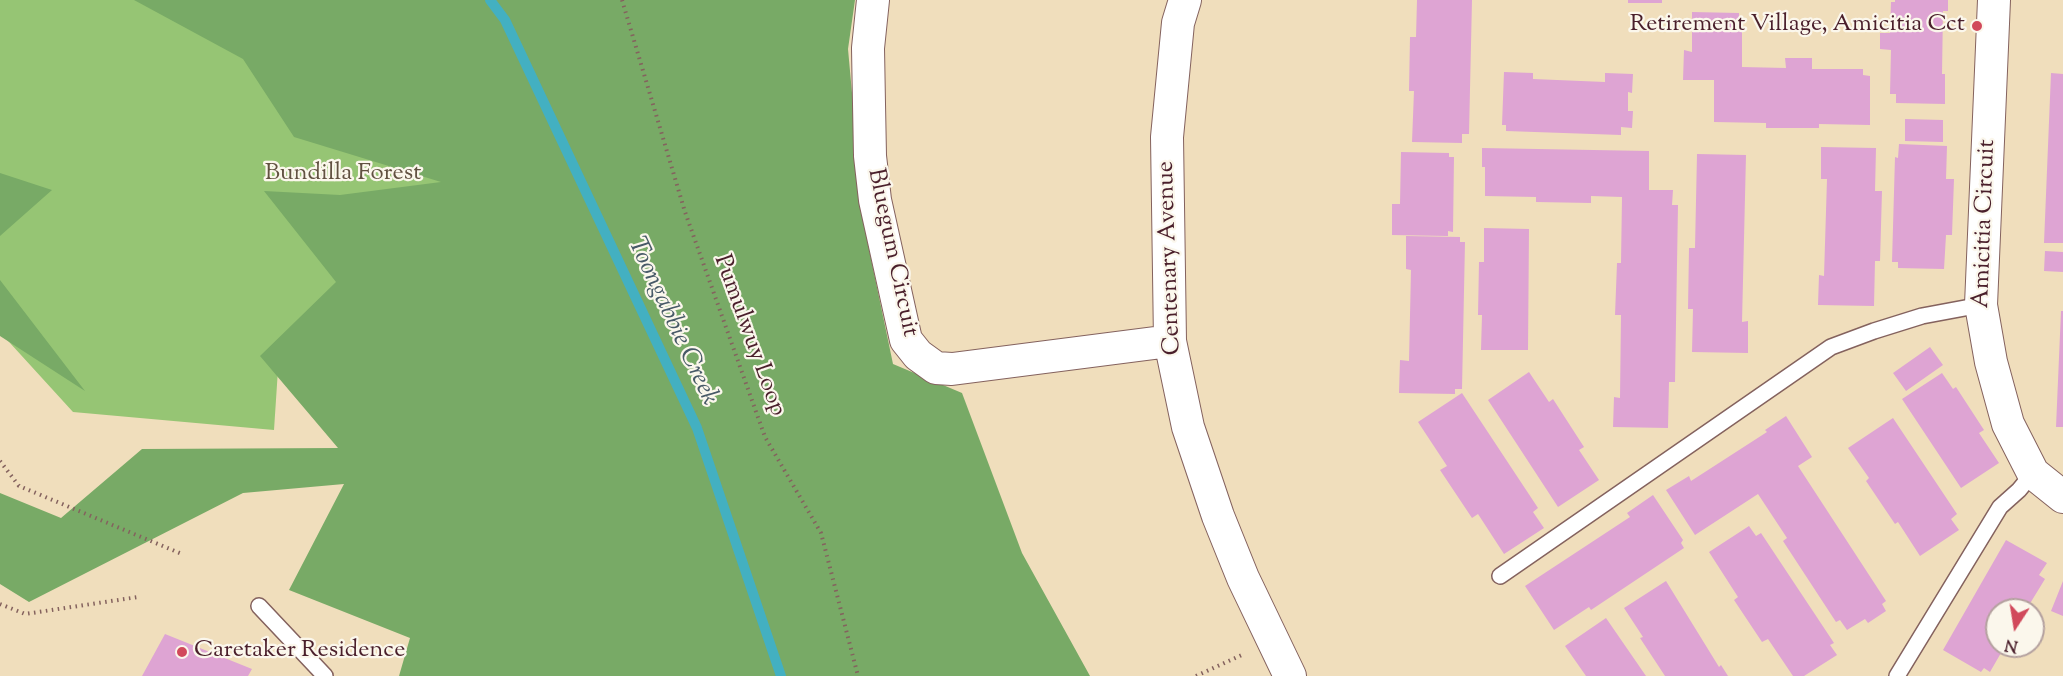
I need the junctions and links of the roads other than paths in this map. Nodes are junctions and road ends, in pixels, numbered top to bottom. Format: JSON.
{"nodes":[{"id":1,"x":873,"y":0,"type":"edge"},
{"id":2,"x":1185,"y":0,"type":"edge"},
{"id":3,"x":1994,"y":0,"type":"edge"},
{"id":4,"x":1981,"y":305,"type":"junction"},
{"id":5,"x":1170,"y":341,"type":"junction"},
{"id":6,"x":2033,"y":473,"type":"junction"},
{"id":7,"x":2063,"y":497,"type":"edge"},
{"id":8,"x":1500,"y":576,"type":"dead end"},
{"id":9,"x":260,"y":606,"type":"dead end"},
{"id":10,"x":325,"y":676,"type":"edge"},
{"id":11,"x":1290,"y":676,"type":"edge"},
{"id":12,"x":1897,"y":676,"type":"edge"}],
"edges":[{"from":1,"to":5,"type":"street","name":"Bluegum Circuit"},
{"from":2,"to":5,"type":"street","name":"Centenary Avenue"},
{"from":3,"to":4,"type":"street","name":"Amicitia Circuit"},
{"from":4,"to":6,"type":"street","name":"Amicitia Circuit"},
{"from":4,"to":8,"type":"lane"},
{"from":5,"to":11,"type":"street","name":"Centenary Avenue"},
{"from":6,"to":7,"type":"street","name":"Amicitia Circuit"},
{"from":6,"to":12,"type":"lane"},
{"from":9,"to":10,"type":"lane"}]}
